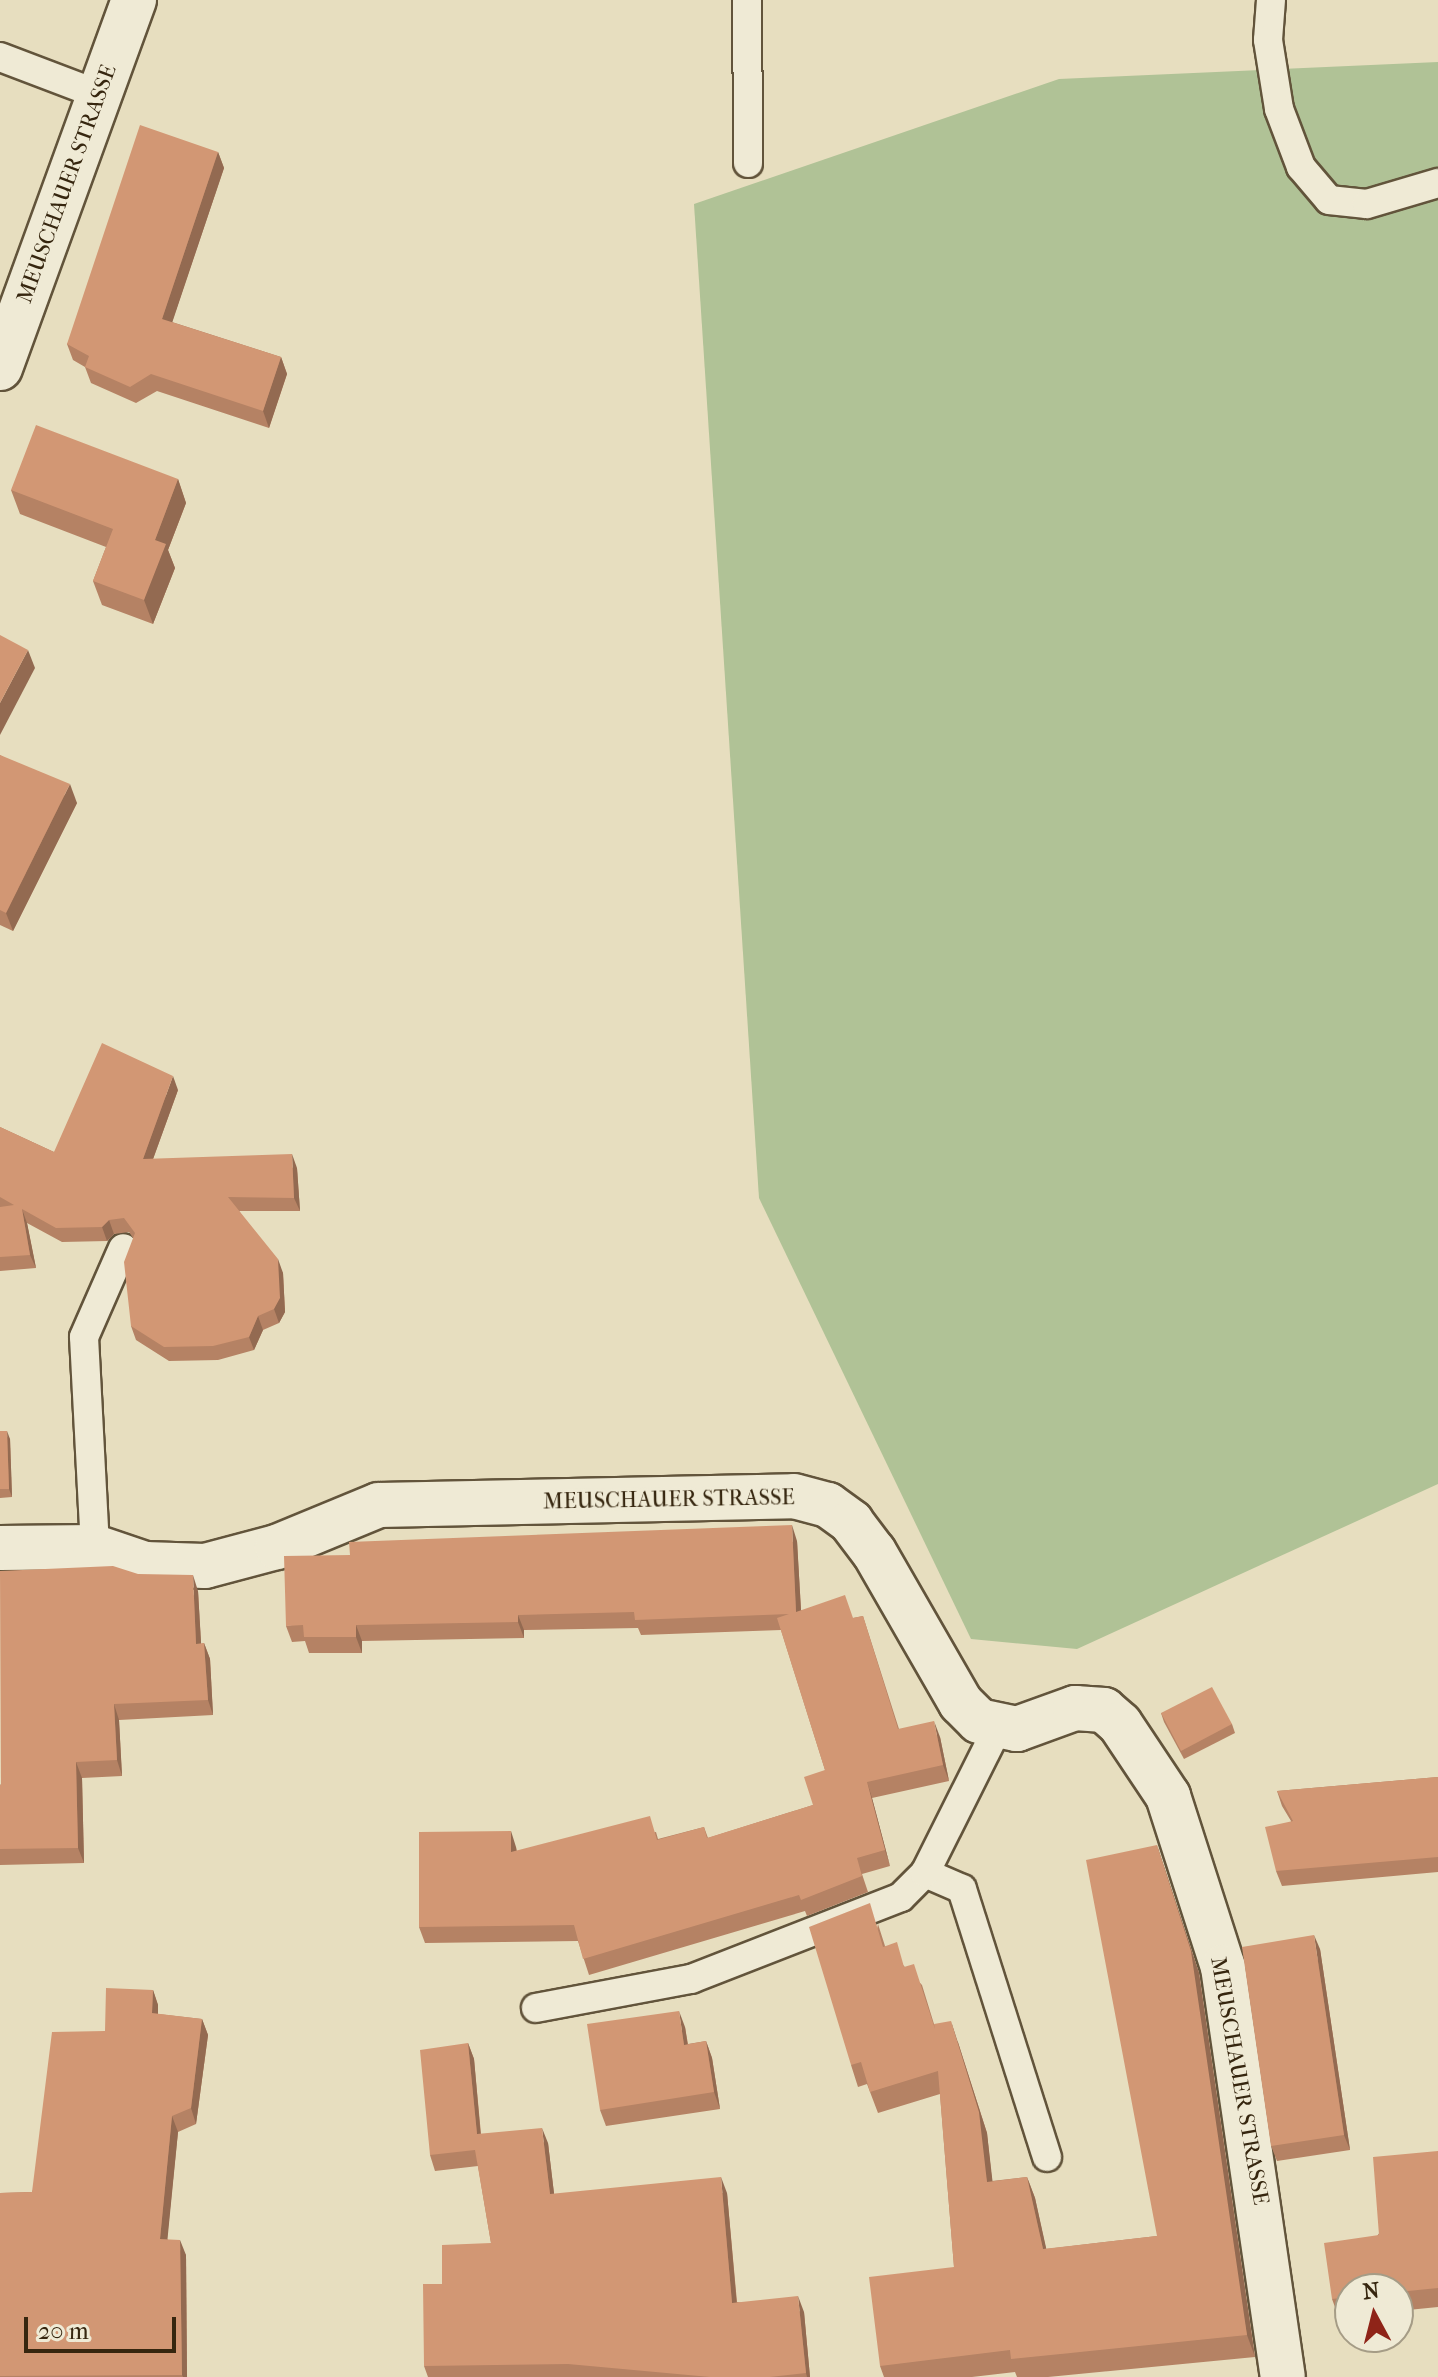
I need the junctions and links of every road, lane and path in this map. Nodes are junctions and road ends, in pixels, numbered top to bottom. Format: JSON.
{"nodes":[{"id":1,"x":134,"y":0,"type":"edge"},
{"id":2,"x":747,"y":0,"type":"edge"},
{"id":3,"x":1271,"y":0,"type":"edge"},
{"id":4,"x":0,"y":57,"type":"edge"},
{"id":5,"x":100,"y":95,"type":"junction"},
{"id":6,"x":748,"y":163,"type":"dead end"},
{"id":7,"x":1438,"y":183,"type":"edge"},
{"id":8,"x":0,"y":368,"type":"edge"},
{"id":9,"x":123,"y":1248,"type":"dead end"},
{"id":10,"x":95,"y":1547,"type":"junction"},
{"id":11,"x":0,"y":1548,"type":"edge"},
{"id":12,"x":997,"y":1729,"type":"junction"},
{"id":13,"x":925,"y":1873,"type":"junction"},
{"id":14,"x":536,"y":2008,"type":"dead end"},
{"id":15,"x":1047,"y":2157,"type":"dead end"},
{"id":16,"x":1283,"y":2377,"type":"edge"}],
"edges":[{"from":1,"to":5,"type":"street","name":"MEUSCHAUER STRASSE"},
{"from":2,"to":6,"type":"lane"},
{"from":3,"to":7,"type":"lane"},
{"from":4,"to":5,"type":"lane"},
{"from":5,"to":8,"type":"street","name":"MEUSCHAUER STRASSE"},
{"from":9,"to":10,"type":"lane"},
{"from":10,"to":11,"type":"street","name":"MEUSCHAUER STRASSE"},
{"from":10,"to":12,"type":"street","name":"MEUSCHAUER STRASSE"},
{"from":12,"to":13,"type":"lane"},
{"from":12,"to":16,"type":"street","name":"MEUSCHAUER STRASSE"},
{"from":13,"to":14,"type":"lane"},
{"from":13,"to":15,"type":"lane"}]}
